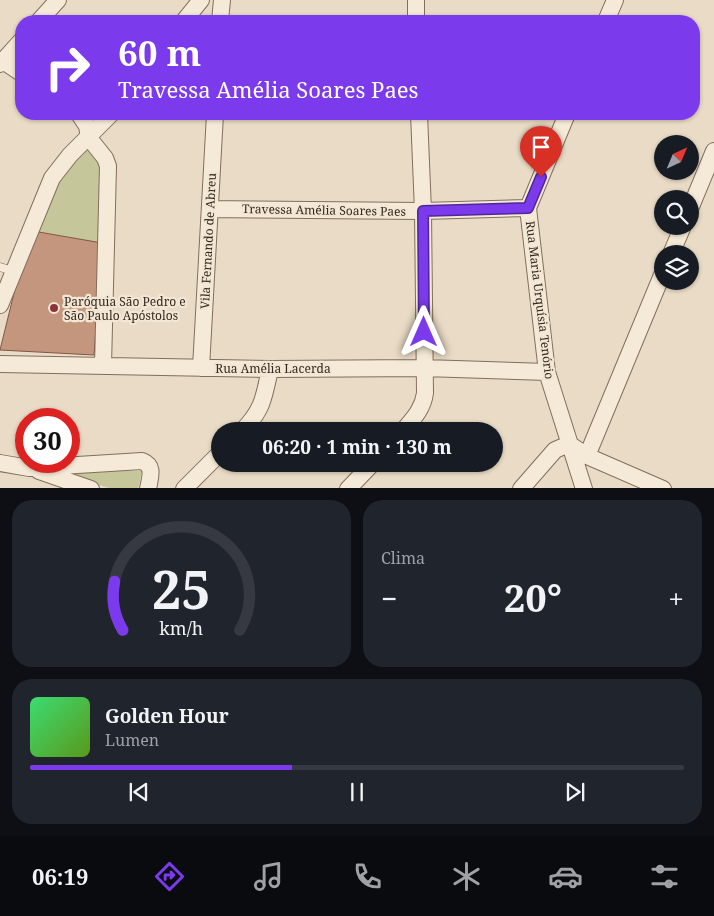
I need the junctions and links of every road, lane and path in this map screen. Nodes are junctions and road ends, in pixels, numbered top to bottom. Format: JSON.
{"nodes":[{"id":1,"x":58,"y":0,"type":"edge"},
{"id":2,"x":201,"y":0,"type":"edge"},
{"id":3,"x":222,"y":0,"type":"edge"},
{"id":4,"x":416,"y":0,"type":"edge"},
{"id":5,"x":615,"y":0,"type":"edge"},
{"id":6,"x":44,"y":15,"type":"edge"},
{"id":7,"x":189,"y":15,"type":"edge"},
{"id":8,"x":221,"y":15,"type":"edge"},
{"id":9,"x":416,"y":15,"type":"edge"},
{"id":10,"x":609,"y":15,"type":"edge"},
{"id":11,"x":15,"y":48,"type":"edge"},
{"id":12,"x":1,"y":63,"type":"edge"},
{"id":13,"x":15,"y":70,"type":"edge"},
{"id":14,"x":84,"y":120,"type":"edge"},
{"id":15,"x":106,"y":120,"type":"edge"},
{"id":16,"x":215,"y":120,"type":"edge"},
{"id":17,"x":420,"y":120,"type":"edge"},
{"id":18,"x":565,"y":120,"type":"edge"},
{"id":19,"x":89,"y":138,"type":"junction"},
{"id":20,"x":714,"y":151,"type":"edge"},
{"id":21,"x":698,"y":190,"type":"edge"},
{"id":22,"x":528,"y":208,"type":"junction"},
{"id":23,"x":210,"y":209,"type":"junction"},
{"id":24,"x":423,"y":211,"type":"junction"},
{"id":25,"x":6,"y":269,"type":"edge"},
{"id":26,"x":656,"y":290,"type":"edge"},
{"id":27,"x":0,"y":305,"type":"edge"},
{"id":28,"x":0,"y":364,"type":"edge"},
{"id":29,"x":103,"y":366,"type":"junction"},
{"id":30,"x":201,"y":368,"type":"junction"},
{"id":31,"x":424,"y":368,"type":"junction"},
{"id":32,"x":270,"y":369,"type":"junction"},
{"id":33,"x":547,"y":372,"type":"junction"},
{"id":34,"x":250,"y":422,"type":"edge"},
{"id":35,"x":410,"y":422,"type":"edge"},
{"id":36,"x":569,"y":444,"type":"junction"},
{"id":37,"x":588,"y":456,"type":"junction"},
{"id":38,"x":211,"y":462,"type":"edge"},
{"id":39,"x":0,"y":463,"type":"edge"},
{"id":40,"x":80,"y":465,"type":"edge"},
{"id":41,"x":15,"y":466,"type":"edge"},
{"id":42,"x":364,"y":472,"type":"edge"},
{"id":43,"x":45,"y":473,"type":"edge"},
{"id":44,"x":91,"y":488,"type":"edge"},
{"id":45,"x":148,"y":488,"type":"edge"},
{"id":46,"x":184,"y":488,"type":"edge"},
{"id":47,"x":348,"y":488,"type":"edge"},
{"id":48,"x":521,"y":488,"type":"edge"},
{"id":49,"x":584,"y":488,"type":"edge"},
{"id":50,"x":663,"y":488,"type":"edge"}],
"edges":[{"from":1,"to":6,"type":"street"},
{"from":2,"to":7,"type":"street"},
{"from":3,"to":8,"type":"street"},
{"from":4,"to":9,"type":"street"},
{"from":5,"to":10,"type":"street"},
{"from":11,"to":12,"type":"street"},
{"from":12,"to":13,"type":"street"},
{"from":14,"to":19,"type":"street"},
{"from":15,"to":19,"type":"street"},
{"from":16,"to":23,"type":"street","name":"Vila Fernando de Abreu"},
{"from":17,"to":24,"type":"street"},
{"from":18,"to":22,"type":"street","name":"Rua Maria Urquísia Tenório"},
{"from":19,"to":25,"type":"street"},
{"from":19,"to":29,"type":"street"},
{"from":20,"to":21,"type":"street"},
{"from":22,"to":24,"type":"street","name":"Travessa Amélia Soares Paes"},
{"from":22,"to":33,"type":"street","name":"Rua Maria Urquísia Tenório"},
{"from":23,"to":24,"type":"street","name":"Travessa Amélia Soares Paes"},
{"from":23,"to":30,"type":"street","name":"Vila Fernando de Abreu"},
{"from":24,"to":31,"type":"street"},
{"from":25,"to":27,"type":"street"},
{"from":26,"to":37,"type":"street"},
{"from":28,"to":29,"type":"street","name":"Rua Amélia Lacerda"},
{"from":29,"to":30,"type":"street","name":"Rua Amélia Lacerda"},
{"from":30,"to":32,"type":"street","name":"Rua Amélia Lacerda"},
{"from":31,"to":32,"type":"street","name":"Rua Amélia Lacerda"},
{"from":31,"to":33,"type":"street","name":"Rua Amélia Lacerda"},
{"from":31,"to":35,"type":"street"},
{"from":32,"to":34,"type":"street"},
{"from":33,"to":36,"type":"street","name":"Rua Maria Urquísia Tenório"},
{"from":36,"to":37,"type":"street"},
{"from":36,"to":48,"type":"street"},
{"from":36,"to":49,"type":"street","name":"Rua Maria Urquísia Tenório"},
{"from":37,"to":50,"type":"street"},
{"from":38,"to":46,"type":"street"},
{"from":39,"to":41,"type":"street"},
{"from":40,"to":45,"type":"street"},
{"from":42,"to":47,"type":"street"},
{"from":43,"to":44,"type":"street"}]}
